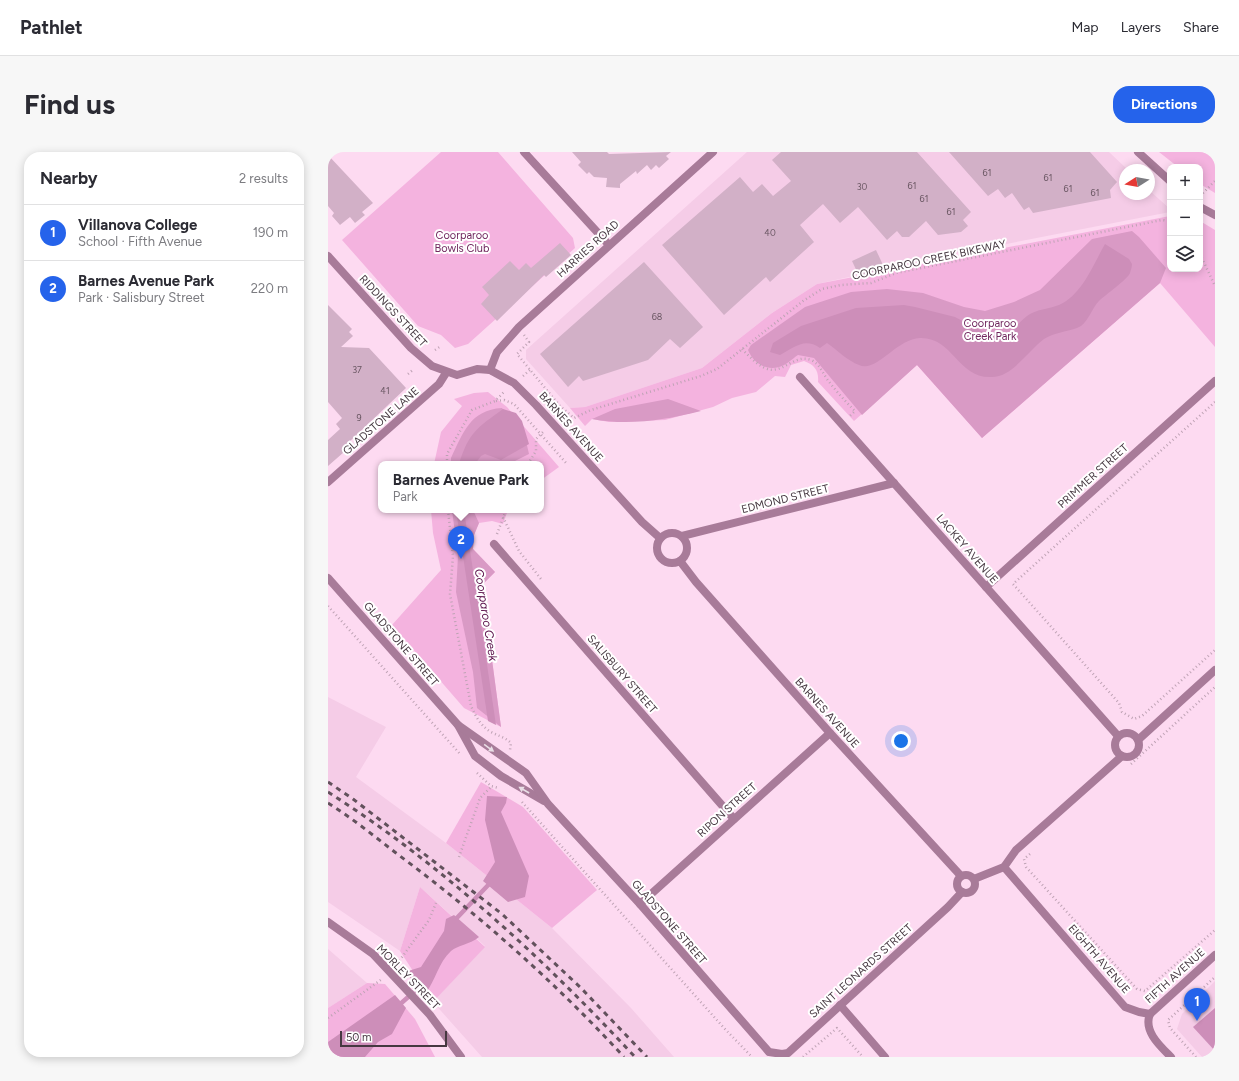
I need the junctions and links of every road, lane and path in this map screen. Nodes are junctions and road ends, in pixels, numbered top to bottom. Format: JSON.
{"nodes":[{"id":1,"x":524,"y":152,"type":"edge"},
{"id":2,"x":713,"y":152,"type":"edge"},
{"id":3,"x":1138,"y":152,"type":"edge"},
{"id":4,"x":1167,"y":178,"type":"edge"},
{"id":5,"x":1215,"y":181,"type":"edge"},
{"id":6,"x":1203,"y":193,"type":"edge"},
{"id":7,"x":1203,"y":208,"type":"edge"},
{"id":8,"x":1215,"y":215,"type":"edge"},
{"id":9,"x":1167,"y":221,"type":"edge"},
{"id":10,"x":609,"y":245,"type":"junction"},
{"id":11,"x":328,"y":256,"type":"edge"},
{"id":12,"x":1203,"y":260,"type":"edge"},
{"id":13,"x":1215,"y":286,"type":"edge"},
{"id":14,"x":519,"y":327,"type":"junction"},
{"id":15,"x":441,"y":346,"type":"dead end"},
{"id":16,"x":435,"y":350,"type":"dead end"},
{"id":17,"x":414,"y":369,"type":"dead end"},
{"id":18,"x":490,"y":370,"type":"junction"},
{"id":19,"x":530,"y":370,"type":"junction"},
{"id":20,"x":446,"y":372,"type":"junction"},
{"id":21,"x":527,"y":373,"type":"dead end"},
{"id":22,"x":408,"y":374,"type":"dead end"},
{"id":23,"x":800,"y":377,"type":"dead end"},
{"id":24,"x":1215,"y":381,"type":"edge"},
{"id":25,"x":502,"y":392,"type":"dead end"},
{"id":26,"x":495,"y":401,"type":"junction"},
{"id":27,"x":1215,"y":402,"type":"edge"},
{"id":28,"x":537,"y":437,"type":"dead end"},
{"id":29,"x":447,"y":461,"type":"edge"},
{"id":30,"x":530,"y":461,"type":"edge"},
{"id":31,"x":567,"y":464,"type":"dead end"},
{"id":32,"x":328,"y":482,"type":"edge"},
{"id":33,"x":894,"y":483,"type":"junction"},
{"id":34,"x":448,"y":513,"type":"edge"},
{"id":35,"x":505,"y":513,"type":"edge"},
{"id":36,"x":504,"y":517,"type":"junction"},
{"id":37,"x":500,"y":527,"type":"dead end"},
{"id":38,"x":682,"y":536,"type":"junction"},
{"id":39,"x":660,"y":538,"type":"junction"},
{"id":40,"x":494,"y":544,"type":"dead end"},
{"id":41,"x":680,"y":561,"type":"junction"},
{"id":42,"x":328,"y":578,"type":"edge"},
{"id":43,"x":541,"y":579,"type":"dead end"},
{"id":44,"x":986,"y":588,"type":"junction"},
{"id":45,"x":328,"y":606,"type":"edge"},
{"id":46,"x":1215,"y":650,"type":"edge"},
{"id":47,"x":1215,"y":670,"type":"edge"},
{"id":48,"x":1215,"y":687,"type":"edge"},
{"id":49,"x":458,"y":725,"type":"junction"},
{"id":50,"x":830,"y":733,"type":"junction"},
{"id":51,"x":1118,"y":736,"type":"junction"},
{"id":52,"x":1138,"y":740,"type":"junction"},
{"id":53,"x":1122,"y":756,"type":"junction"},
{"id":54,"x":463,"y":757,"type":"dead end"},
{"id":55,"x":507,"y":761,"type":"junction"},
{"id":56,"x":474,"y":769,"type":"dead end"},
{"id":57,"x":1125,"y":769,"type":"dead end"},
{"id":58,"x":501,"y":776,"type":"junction"},
{"id":59,"x":491,"y":786,"type":"junction"},
{"id":60,"x":504,"y":790,"type":"dead end"},
{"id":61,"x":521,"y":801,"type":"dead end"},
{"id":62,"x":548,"y":804,"type":"junction"},
{"id":63,"x":734,"y":819,"type":"junction"},
{"id":64,"x":1035,"y":850,"type":"dead end"},
{"id":65,"x":459,"y":857,"type":"dead end"},
{"id":66,"x":1004,"y":867,"type":"junction"},
{"id":67,"x":961,"y":876,"type":"junction"},
{"id":68,"x":974,"y":880,"type":"junction"},
{"id":69,"x":962,"y":892,"type":"junction"},
{"id":70,"x":640,"y":904,"type":"junction"},
{"id":71,"x":328,"y":922,"type":"edge"},
{"id":72,"x":1215,"y":930,"type":"edge"},
{"id":73,"x":1215,"y":955,"type":"edge"},
{"id":74,"x":1215,"y":977,"type":"edge"},
{"id":75,"x":840,"y":1005,"type":"junction"},
{"id":76,"x":1150,"y":1014,"type":"junction"},
{"id":77,"x":772,"y":1055,"type":"edge"},
{"id":78,"x":461,"y":1057,"type":"edge"},
{"id":79,"x":752,"y":1057,"type":"edge"},
{"id":80,"x":803,"y":1057,"type":"edge"},
{"id":81,"x":863,"y":1057,"type":"edge"},
{"id":82,"x":886,"y":1057,"type":"edge"},
{"id":83,"x":1171,"y":1057,"type":"edge"},
{"id":84,"x":1196,"y":1057,"type":"edge"}],
"edges":[{"from":1,"to":10,"type":"street"},
{"from":2,"to":10,"type":"street","name":"HARRIES ROAD"},
{"from":3,"to":4,"type":"street"},
{"from":5,"to":6,"type":"path"},
{"from":7,"to":8,"type":"street"},
{"from":9,"to":19,"type":"path","name":"COORPAROO CREEK BIKEWAY"},
{"from":10,"to":14,"type":"street","name":"HARRIES ROAD"},
{"from":11,"to":20,"type":"street","name":"RIDDINGS STREET"},
{"from":12,"to":13,"type":"path"},
{"from":14,"to":18,"type":"street","name":"HARRIES ROAD"},
{"from":14,"to":19,"type":"path","name":"COORPAROO CREEK BIKEWAY"},
{"from":15,"to":16,"type":"path"},
{"from":17,"to":22,"type":"path"},
{"from":18,"to":20,"type":"street"},
{"from":18,"to":39,"type":"street","name":"BARNES AVENUE"},
{"from":19,"to":21,"type":"path"},
{"from":20,"to":32,"type":"street","name":"GLADSTONE LANE"},
{"from":23,"to":33,"type":"street","name":"LACKEY AVENUE"},
{"from":24,"to":44,"type":"street","name":"PRIMMER STREET"},
{"from":25,"to":26,"type":"path"},
{"from":26,"to":29,"type":"path"},
{"from":26,"to":31,"type":"path"},
{"from":27,"to":46,"type":"path"},
{"from":28,"to":30,"type":"path"},
{"from":33,"to":38,"type":"street","name":"EDMOND STREET"},
{"from":33,"to":44,"type":"street","name":"LACKEY AVENUE"},
{"from":34,"to":55,"type":"path"},
{"from":35,"to":36,"type":"path"},
{"from":36,"to":37,"type":"path"},
{"from":36,"to":43,"type":"path"},
{"from":38,"to":39,"type":"street"},
{"from":38,"to":41,"type":"street"},
{"from":39,"to":41,"type":"street"},
{"from":40,"to":63,"type":"street","name":"SALISBURY STREET"},
{"from":41,"to":50,"type":"street","name":"BARNES AVENUE"},
{"from":42,"to":49,"type":"street","name":"GLADSTONE STREET"},
{"from":44,"to":51,"type":"street","name":"LACKEY AVENUE"},
{"from":45,"to":54,"type":"path"},
{"from":47,"to":52,"type":"street"},
{"from":48,"to":57,"type":"path"},
{"from":49,"to":55,"type":"street","name":"GLADSTONE STREET","one_way":true},
{"from":49,"to":58,"type":"street","name":"GLADSTONE STREET"},
{"from":50,"to":63,"type":"street","name":"RIPON STREET"},
{"from":50,"to":67,"type":"street","name":"BARNES AVENUE"},
{"from":51,"to":52,"type":"street"},
{"from":51,"to":53,"type":"street"},
{"from":52,"to":53,"type":"street"},
{"from":53,"to":66,"type":"street"},
{"from":55,"to":62,"type":"street","name":"GLADSTONE STREET"},
{"from":56,"to":59,"type":"path"},
{"from":58,"to":59,"type":"path"},
{"from":62,"to":58,"type":"street","name":"GLADSTONE STREET","one_way":true},
{"from":59,"to":60,"type":"path"},
{"from":59,"to":65,"type":"path"},
{"from":61,"to":79,"type":"path"},
{"from":62,"to":70,"type":"street","name":"GLADSTONE STREET"},
{"from":63,"to":70,"type":"street","name":"RIPON STREET"},
{"from":64,"to":72,"type":"path"},
{"from":66,"to":68,"type":"street"},
{"from":66,"to":76,"type":"street","name":"EIGHTH AVENUE"},
{"from":67,"to":68,"type":"street"},
{"from":67,"to":69,"type":"street"},
{"from":68,"to":69,"type":"street"},
{"from":69,"to":75,"type":"street","name":"SAINT LEONARDS STREET"},
{"from":70,"to":77,"type":"street","name":"GLADSTONE STREET"},
{"from":71,"to":78,"type":"street","name":"MORLEY STREET"},
{"from":73,"to":76,"type":"street","name":"FIFTH AVENUE"},
{"from":74,"to":84,"type":"path"},
{"from":75,"to":77,"type":"street","name":"SAINT LEONARDS STREET"},
{"from":75,"to":82,"type":"street"},
{"from":76,"to":83,"type":"street"},
{"from":80,"to":81,"type":"path"}]}
